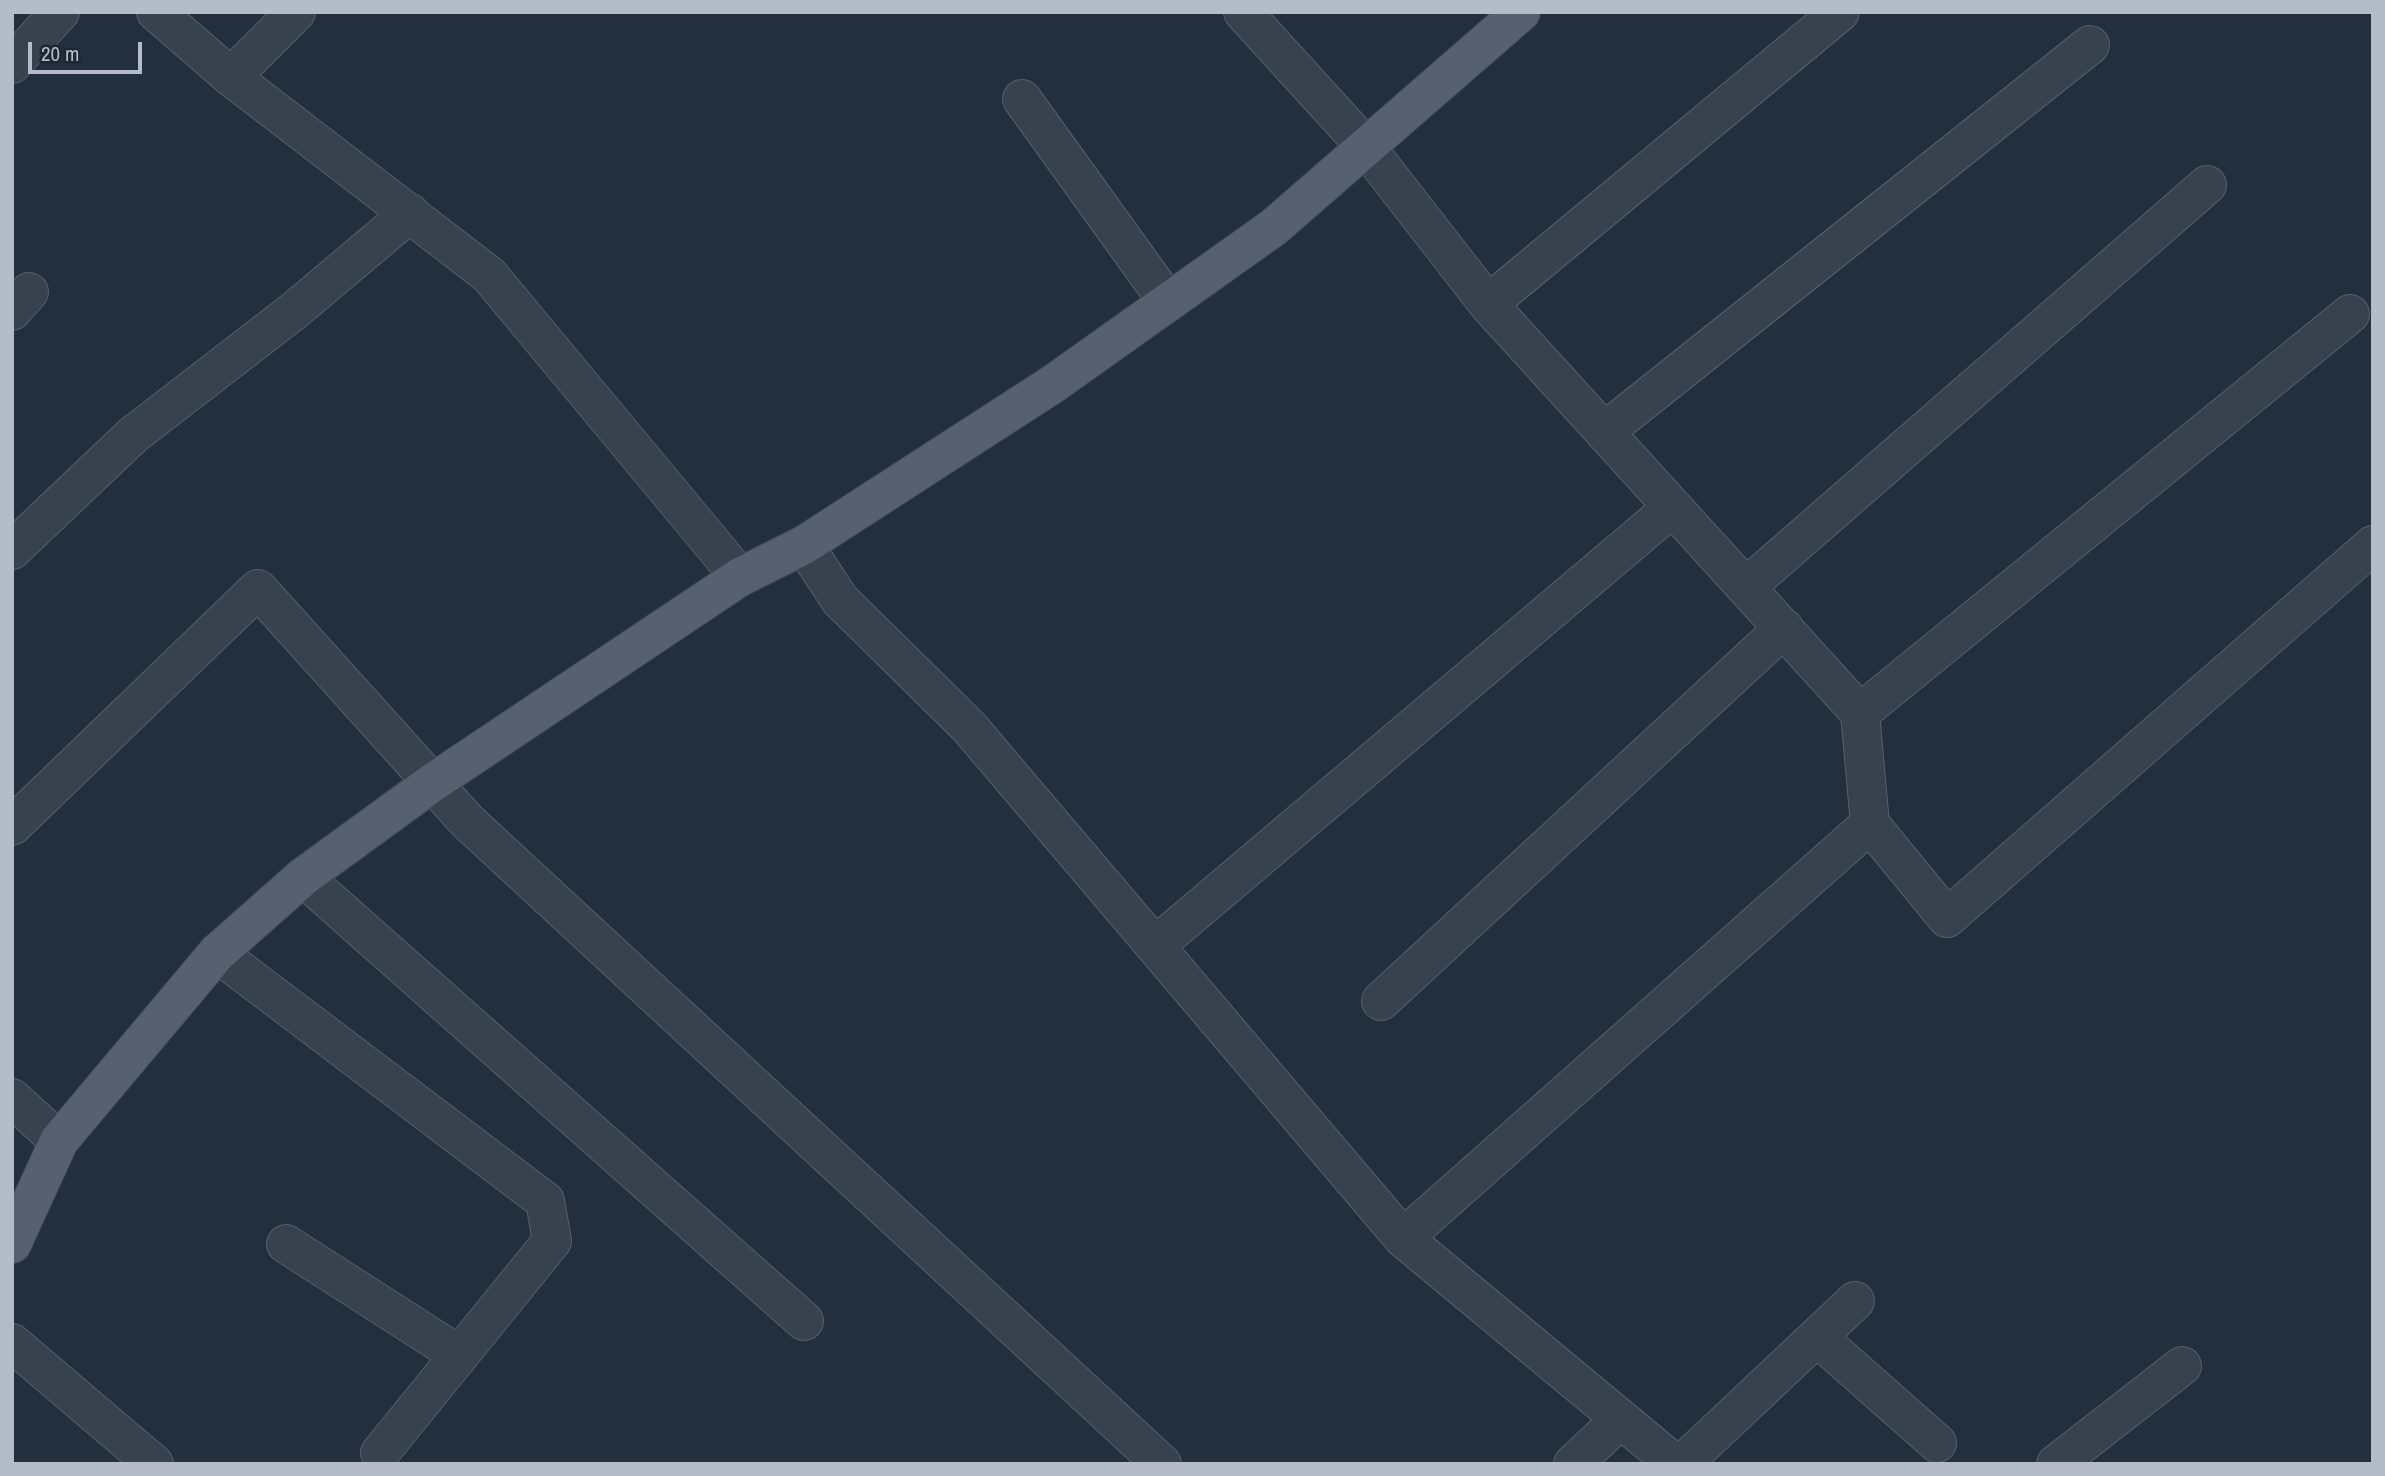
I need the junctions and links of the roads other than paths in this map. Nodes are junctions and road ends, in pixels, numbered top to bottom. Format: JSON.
{"nodes":[{"id":1,"x":60,"y":12,"type":"edge"},
{"id":2,"x":156,"y":12,"type":"edge"},
{"id":3,"x":296,"y":12,"type":"edge"},
{"id":4,"x":1243,"y":12,"type":"edge"},
{"id":5,"x":1840,"y":12,"type":"edge"},
{"id":6,"x":1500,"y":19,"type":"edge"},
{"id":7,"x":2090,"y":45,"type":"dead end"},
{"id":8,"x":12,"y":64,"type":"edge"},
{"id":9,"x":231,"y":77,"type":"junction"},
{"id":10,"x":1022,"y":99,"type":"dead end"},
{"id":11,"x":1366,"y":147,"type":"junction"},
{"id":12,"x":2207,"y":186,"type":"dead end"},
{"id":13,"x":410,"y":213,"type":"junction"},
{"id":14,"x":1168,"y":302,"type":"junction"},
{"id":15,"x":1488,"y":304,"type":"junction"},
{"id":16,"x":2350,"y":314,"type":"dead end"},
{"id":17,"x":1604,"y":432,"type":"junction"},
{"id":18,"x":1673,"y":507,"type":"junction"},
{"id":19,"x":804,"y":545,"type":"junction"},
{"id":20,"x":2373,"y":545,"type":"edge"},
{"id":21,"x":12,"y":550,"type":"edge"},
{"id":22,"x":740,"y":577,"type":"junction"},
{"id":23,"x":1746,"y":587,"type":"junction"},
{"id":24,"x":1784,"y":628,"type":"junction"},
{"id":25,"x":1860,"y":713,"type":"junction"},
{"id":26,"x":432,"y":783,"type":"junction"},
{"id":27,"x":1870,"y":824,"type":"junction"},
{"id":28,"x":12,"y":826,"type":"edge"},
{"id":29,"x":303,"y":877,"type":"junction"},
{"id":30,"x":1155,"y":946,"type":"junction"},
{"id":31,"x":217,"y":953,"type":"junction"},
{"id":32,"x":1381,"y":1001,"type":"dead end"},
{"id":33,"x":12,"y":1098,"type":"edge"},
{"id":34,"x":59,"y":1141,"type":"junction"},
{"id":35,"x":1403,"y":1238,"type":"junction"},
{"id":36,"x":12,"y":1244,"type":"edge"},
{"id":37,"x":286,"y":1244,"type":"dead end"},
{"id":38,"x":1855,"y":1301,"type":"dead end"},
{"id":39,"x":804,"y":1321,"type":"dead end"},
{"id":40,"x":1816,"y":1337,"type":"junction"},
{"id":41,"x":12,"y":1343,"type":"edge"},
{"id":42,"x":459,"y":1355,"type":"junction"},
{"id":43,"x":2182,"y":1366,"type":"dead end"},
{"id":44,"x":1620,"y":1419,"type":"junction"},
{"id":45,"x":1937,"y":1443,"type":"dead end"},
{"id":46,"x":380,"y":1453,"type":"dead end"},
{"id":47,"x":155,"y":1464,"type":"edge"},
{"id":48,"x":1162,"y":1464,"type":"edge"},
{"id":49,"x":1573,"y":1464,"type":"edge"},
{"id":50,"x":1675,"y":1464,"type":"edge"},
{"id":51,"x":1682,"y":1464,"type":"edge"},
{"id":52,"x":2056,"y":1464,"type":"edge"}],
"edges":[{"from":1,"to":8,"type":"street"},
{"from":2,"to":9,"type":"street"},
{"from":3,"to":9,"type":"street"},
{"from":4,"to":11,"type":"street"},
{"from":5,"to":15,"type":"street"},
{"from":6,"to":11,"type":"main road"},
{"from":7,"to":17,"type":"street"},
{"from":9,"to":13,"type":"street"},
{"from":10,"to":14,"type":"street"},
{"from":11,"to":14,"type":"main road"},
{"from":11,"to":15,"type":"street"},
{"from":12,"to":23,"type":"street"},
{"from":13,"to":21,"type":"street"},
{"from":13,"to":22,"type":"street"},
{"from":14,"to":19,"type":"main road"},
{"from":15,"to":17,"type":"street"},
{"from":16,"to":25,"type":"street"},
{"from":17,"to":18,"type":"street"},
{"from":18,"to":23,"type":"street"},
{"from":18,"to":30,"type":"street"},
{"from":19,"to":22,"type":"main road"},
{"from":19,"to":30,"type":"street"},
{"from":20,"to":27,"type":"street"},
{"from":22,"to":26,"type":"main road"},
{"from":23,"to":24,"type":"street"},
{"from":24,"to":25,"type":"street"},
{"from":24,"to":32,"type":"street"},
{"from":25,"to":27,"type":"street"},
{"from":26,"to":28,"type":"street"},
{"from":26,"to":29,"type":"main road"},
{"from":26,"to":48,"type":"street"},
{"from":27,"to":35,"type":"street"},
{"from":29,"to":31,"type":"main road"},
{"from":29,"to":39,"type":"street"},
{"from":30,"to":35,"type":"street"},
{"from":31,"to":34,"type":"main road"},
{"from":31,"to":42,"type":"street"},
{"from":33,"to":34,"type":"street"},
{"from":34,"to":36,"type":"main road"},
{"from":35,"to":44,"type":"street"},
{"from":37,"to":42,"type":"street"},
{"from":38,"to":40,"type":"street"},
{"from":40,"to":45,"type":"street"},
{"from":40,"to":51,"type":"street"},
{"from":41,"to":47,"type":"street"},
{"from":42,"to":46,"type":"street"},
{"from":43,"to":52,"type":"street"},
{"from":44,"to":49,"type":"street"},
{"from":44,"to":50,"type":"street"}]}
